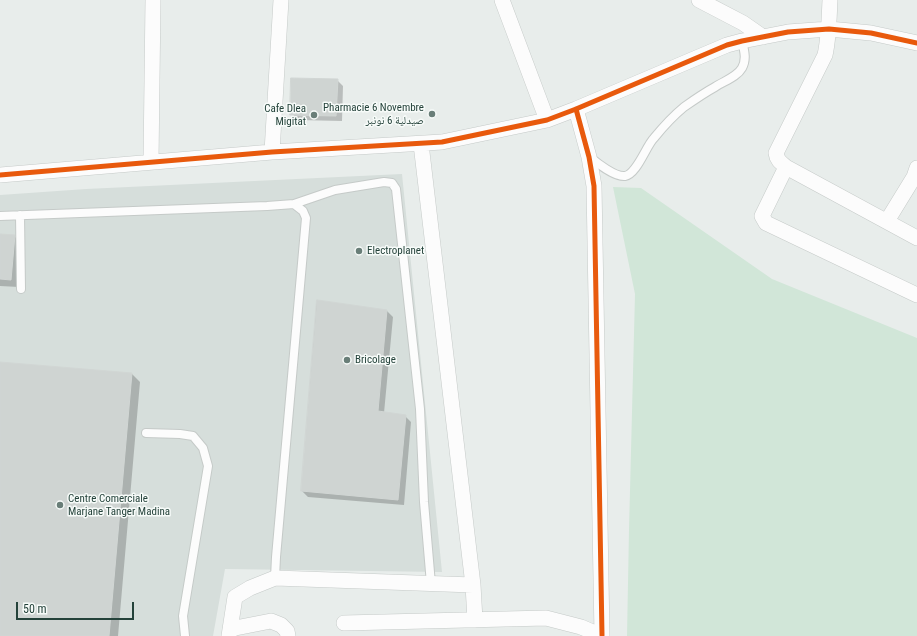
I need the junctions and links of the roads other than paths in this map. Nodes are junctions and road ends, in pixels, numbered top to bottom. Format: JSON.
{"nodes":[{"id":1,"x":153,"y":0,"type":"edge"},
{"id":2,"x":281,"y":0,"type":"edge"},
{"id":3,"x":502,"y":0,"type":"edge"},
{"id":4,"x":699,"y":0,"type":"edge"},
{"id":5,"x":830,"y":0,"type":"edge"},
{"id":6,"x":829,"y":29,"type":"junction"},
{"id":7,"x":763,"y":37,"type":"junction"},
{"id":8,"x":742,"y":41,"type":"junction"},
{"id":9,"x":917,"y":43,"type":"edge"},
{"id":10,"x":576,"y":109,"type":"junction"},
{"id":11,"x":547,"y":120,"type":"junction"},
{"id":12,"x":421,"y":144,"type":"junction"},
{"id":13,"x":272,"y":152,"type":"junction"},
{"id":14,"x":589,"y":157,"type":"junction"},
{"id":15,"x":151,"y":162,"type":"junction"},
{"id":16,"x":786,"y":166,"type":"junction"},
{"id":17,"x":916,"y":174,"type":"edge"},
{"id":18,"x":0,"y":175,"type":"edge"},
{"id":19,"x":294,"y":204,"type":"junction"},
{"id":20,"x":20,"y":215,"type":"junction"},
{"id":21,"x":0,"y":216,"type":"edge"},
{"id":22,"x":887,"y":221,"type":"junction"},
{"id":23,"x":917,"y":238,"type":"edge"},
{"id":24,"x":21,"y":289,"type":"dead end"},
{"id":25,"x":917,"y":296,"type":"edge"},
{"id":26,"x":146,"y":433,"type":"dead end"},
{"id":27,"x":275,"y":578,"type":"junction"},
{"id":28,"x":431,"y":584,"type":"junction"},
{"id":29,"x":473,"y":585,"type":"junction"},
{"id":30,"x":475,"y":620,"type":"junction"},
{"id":31,"x":344,"y":623,"type":"dead end"},
{"id":32,"x":230,"y":633,"type":"edge"},
{"id":33,"x":185,"y":636,"type":"edge"},
{"id":34,"x":288,"y":636,"type":"edge"},
{"id":35,"x":602,"y":636,"type":"edge"}],
"edges":[{"from":1,"to":15,"type":"street"},
{"from":2,"to":13,"type":"street"},
{"from":3,"to":11,"type":"street"},
{"from":4,"to":7,"type":"street"},
{"from":5,"to":6,"type":"street"},
{"from":6,"to":7,"type":"street"},
{"from":6,"to":9,"type":"street"},
{"from":6,"to":16,"type":"street"},
{"from":7,"to":8,"type":"street"},
{"from":8,"to":10,"type":"street"},
{"from":8,"to":14,"type":"lane"},
{"from":10,"to":11,"type":"street"},
{"from":10,"to":14,"type":"street"},
{"from":11,"to":12,"type":"street"},
{"from":12,"to":13,"type":"street"},
{"from":12,"to":29,"type":"street"},
{"from":13,"to":15,"type":"street"},
{"from":14,"to":35,"type":"street"},
{"from":15,"to":18,"type":"street"},
{"from":16,"to":22,"type":"street"},
{"from":16,"to":25,"type":"street"},
{"from":17,"to":22,"type":"street"},
{"from":19,"to":20,"type":"lane"},
{"from":19,"to":27,"type":"lane"},
{"from":19,"to":28,"type":"lane"},
{"from":20,"to":21,"type":"lane"},
{"from":20,"to":24,"type":"lane"},
{"from":22,"to":23,"type":"street"},
{"from":26,"to":33,"type":"lane"},
{"from":27,"to":28,"type":"street"},
{"from":27,"to":32,"type":"street"},
{"from":28,"to":29,"type":"street"},
{"from":29,"to":30,"type":"street"},
{"from":30,"to":31,"type":"street"},
{"from":30,"to":35,"type":"street"},
{"from":32,"to":34,"type":"street"}]}
